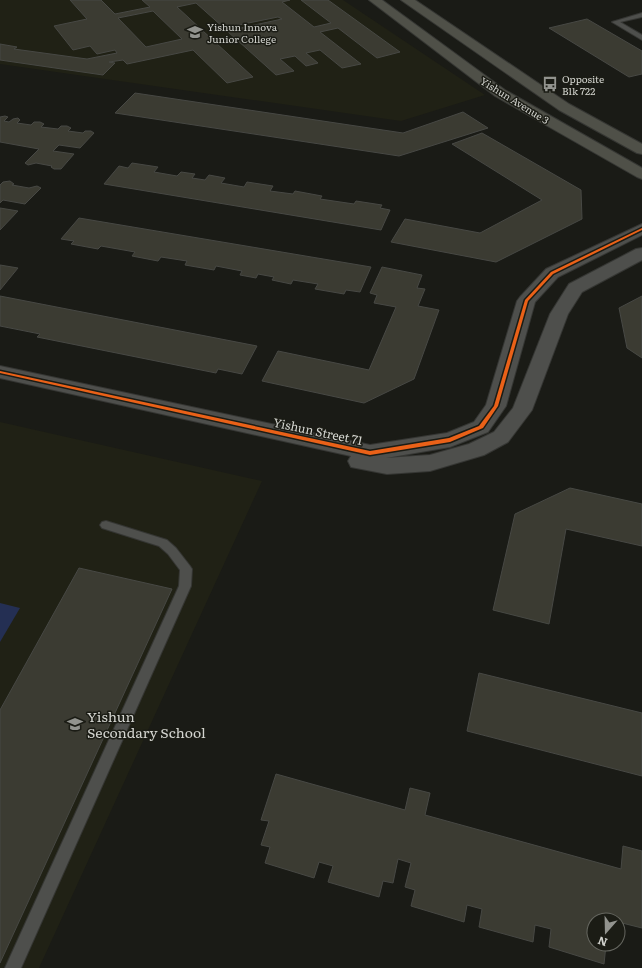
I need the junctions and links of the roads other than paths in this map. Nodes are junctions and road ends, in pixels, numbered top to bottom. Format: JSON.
{"nodes":[{"id":1,"x":375,"y":0,"type":"edge"},
{"id":2,"x":407,"y":0,"type":"edge"},
{"id":3,"x":642,"y":15,"type":"edge"},
{"id":4,"x":642,"y":38,"type":"edge"},
{"id":5,"x":642,"y":150,"type":"edge"},
{"id":6,"x":642,"y":174,"type":"edge"},
{"id":7,"x":642,"y":229,"type":"edge"},
{"id":8,"x":642,"y":253,"type":"edge"},
{"id":9,"x":526,"y":301,"type":"junction"},
{"id":10,"x":561,"y":308,"type":"junction"},
{"id":11,"x":0,"y":372,"type":"edge"},
{"id":12,"x":0,"y":386,"type":"edge"},
{"id":13,"x":106,"y":525,"type":"dead end"},
{"id":14,"x":13,"y":968,"type":"edge"}],
"edges":[{"from":1,"to":6,"type":"main road","name":"Yishun Avenue 3"},
{"from":2,"to":5,"type":"main road","name":"Yishun Avenue 3"},
{"from":3,"to":4,"type":"lane"},
{"from":7,"to":9,"type":"street","name":"Yishun Street 71"},
{"from":8,"to":10,"type":"street","name":"Yishun Street 71"},
{"from":9,"to":10,"type":"street"},
{"from":9,"to":11,"type":"street","name":"Yishun Street 71"},
{"from":10,"to":12,"type":"street","name":"Yishun Street 71"},
{"from":13,"to":14,"type":"lane"}]}
